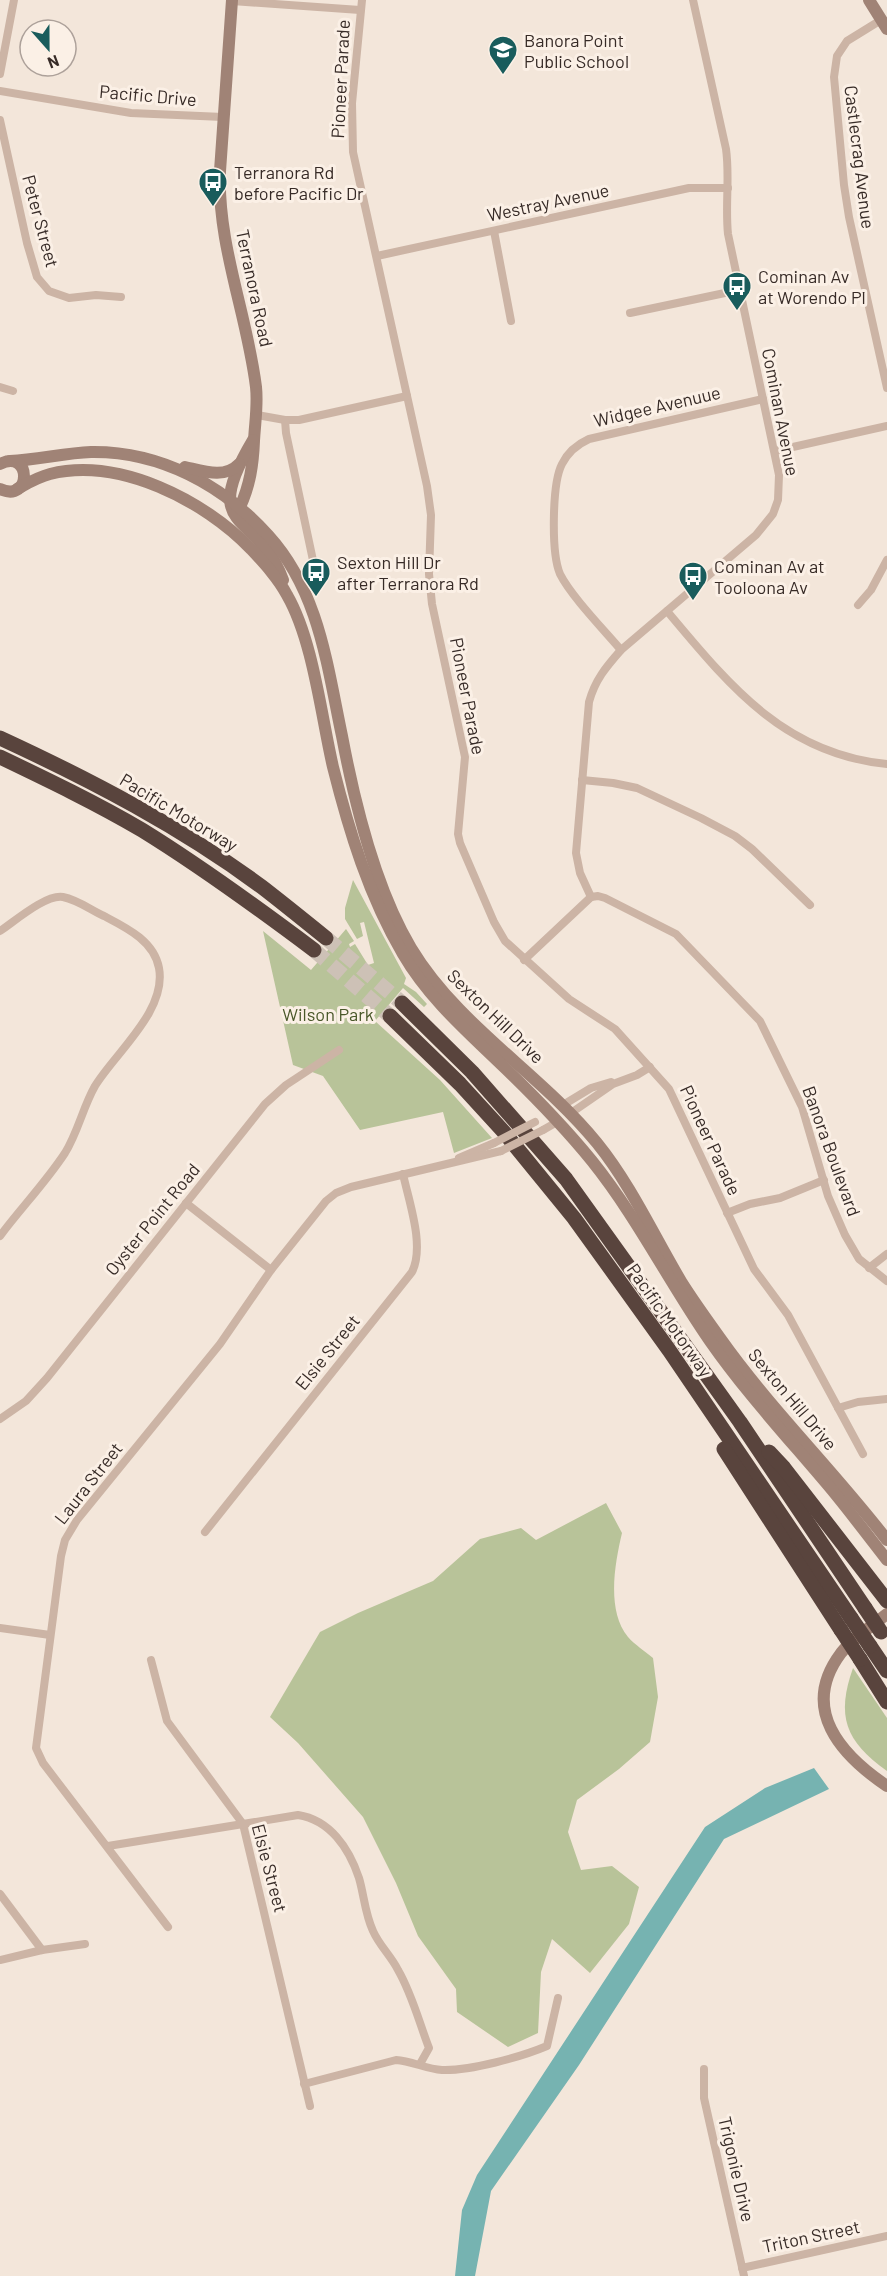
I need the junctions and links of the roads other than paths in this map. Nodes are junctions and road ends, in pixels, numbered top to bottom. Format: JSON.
{"nodes":[{"id":1,"x":14,"y":0,"type":"edge"},
{"id":2,"x":232,"y":0,"type":"edge"},
{"id":3,"x":362,"y":0,"type":"edge"},
{"id":4,"x":693,"y":0,"type":"edge"},
{"id":5,"x":869,"y":0,"type":"edge"},
{"id":6,"x":360,"y":10,"type":"junction"},
{"id":7,"x":884,"y":25,"type":"edge"},
{"id":8,"x":0,"y":74,"type":"edge"},
{"id":9,"x":0,"y":91,"type":"edge"},
{"id":10,"x":223,"y":117,"type":"junction"},
{"id":11,"x":0,"y":120,"type":"edge"},
{"id":12,"x":728,"y":188,"type":"junction"},
{"id":13,"x":494,"y":231,"type":"junction"},
{"id":14,"x":377,"y":256,"type":"junction"},
{"id":15,"x":739,"y":290,"type":"junction"},
{"id":16,"x":121,"y":297,"type":"dead end"},
{"id":17,"x":630,"y":313,"type":"dead end"},
{"id":18,"x":511,"y":321,"type":"dead end"},
{"id":19,"x":0,"y":387,"type":"edge"},
{"id":20,"x":887,"y":388,"type":"edge"},
{"id":21,"x":14,"y":391,"type":"dead end"},
{"id":22,"x":407,"y":396,"type":"junction"},
{"id":23,"x":764,"y":399,"type":"junction"},
{"id":24,"x":257,"y":415,"type":"junction"},
{"id":25,"x":285,"y":420,"type":"junction"},
{"id":26,"x":887,"y":426,"type":"edge"},
{"id":27,"x":254,"y":439,"type":"junction"},
{"id":28,"x":775,"y":451,"type":"junction"},
{"id":29,"x":157,"y":461,"type":"junction"},
{"id":30,"x":240,"y":462,"type":"junction"},
{"id":31,"x":2,"y":463,"type":"edge"},
{"id":32,"x":6,"y":490,"type":"edge"},
{"id":33,"x":233,"y":505,"type":"junction"},
{"id":34,"x":203,"y":509,"type":"junction"},
{"id":35,"x":887,"y":560,"type":"edge"},
{"id":36,"x":314,"y":565,"type":"dead end"},
{"id":37,"x":287,"y":595,"type":"junction"},
{"id":38,"x":858,"y":605,"type":"dead end"},
{"id":39,"x":668,"y":611,"type":"junction"},
{"id":40,"x":621,"y":650,"type":"junction"},
{"id":41,"x":0,"y":738,"type":"edge"},
{"id":42,"x":0,"y":757,"type":"edge"},
{"id":43,"x":887,"y":764,"type":"edge"},
{"id":44,"x":582,"y":780,"type":"junction"},
{"id":45,"x":591,"y":897,"type":"junction"},
{"id":46,"x":810,"y":904,"type":"dead end"},
{"id":47,"x":0,"y":931,"type":"edge"},
{"id":48,"x":326,"y":938,"type":"tunnel mouth"},
{"id":49,"x":314,"y":951,"type":"tunnel mouth"},
{"id":50,"x":524,"y":960,"type":"junction"},
{"id":51,"x":402,"y":1003,"type":"tunnel mouth"},
{"id":52,"x":390,"y":1016,"type":"tunnel mouth"},
{"id":53,"x":339,"y":1050,"type":"dead end"},
{"id":54,"x":650,"y":1066,"type":"junction"},
{"id":55,"x":567,"y":1109,"type":"junction"},
{"id":56,"x":554,"y":1117,"type":"junction"},
{"id":57,"x":441,"y":1164,"type":"junction"},
{"id":58,"x":403,"y":1174,"type":"junction"},
{"id":59,"x":824,"y":1180,"type":"junction"},
{"id":60,"x":186,"y":1203,"type":"junction"},
{"id":61,"x":727,"y":1212,"type":"junction"},
{"id":62,"x":0,"y":1236,"type":"edge"},
{"id":63,"x":887,"y":1254,"type":"edge"},
{"id":64,"x":869,"y":1268,"type":"junction"},
{"id":65,"x":271,"y":1270,"type":"junction"},
{"id":66,"x":887,"y":1281,"type":"edge"},
{"id":67,"x":887,"y":1399,"type":"edge"},
{"id":68,"x":838,"y":1408,"type":"junction"},
{"id":69,"x":0,"y":1419,"type":"edge"},
{"id":70,"x":740,"y":1422,"type":"junction"},
{"id":71,"x":862,"y":1454,"type":"dead end"},
{"id":72,"x":205,"y":1532,"type":"dead end"},
{"id":73,"x":887,"y":1540,"type":"edge"},
{"id":74,"x":887,"y":1560,"type":"edge"},
{"id":75,"x":885,"y":1598,"type":"edge"},
{"id":76,"x":887,"y":1614,"type":"edge"},
{"id":77,"x":846,"y":1624,"type":"junction"},
{"id":78,"x":0,"y":1628,"type":"edge"},
{"id":79,"x":50,"y":1635,"type":"junction"},
{"id":80,"x":884,"y":1636,"type":"edge"},
{"id":81,"x":151,"y":1660,"type":"dead end"},
{"id":82,"x":887,"y":1671,"type":"edge"},
{"id":83,"x":887,"y":1702,"type":"edge"},
{"id":84,"x":887,"y":1786,"type":"edge"},
{"id":85,"x":243,"y":1824,"type":"junction"},
{"id":86,"x":108,"y":1846,"type":"junction"},
{"id":87,"x":0,"y":1894,"type":"edge"},
{"id":88,"x":168,"y":1927,"type":"dead end"},
{"id":89,"x":85,"y":1944,"type":"dead end"},
{"id":90,"x":42,"y":1950,"type":"junction"},
{"id":91,"x":0,"y":1960,"type":"edge"},
{"id":92,"x":558,"y":1998,"type":"dead end"},
{"id":93,"x":420,"y":2064,"type":"junction"},
{"id":94,"x":704,"y":2069,"type":"dead end"},
{"id":95,"x":304,"y":2084,"type":"junction"},
{"id":96,"x":310,"y":2106,"type":"dead end"},
{"id":97,"x":887,"y":2236,"type":"edge"},
{"id":98,"x":743,"y":2272,"type":"edge"}],
"edges":[{"from":1,"to":8,"type":"street"},
{"from":2,"to":6,"type":"street"},
{"from":2,"to":10,"type":"street","name":"Terranora Road"},
{"from":3,"to":6,"type":"street","name":"Pioneer Parade"},
{"from":4,"to":12,"type":"street","name":"Cominan Avenue"},
{"from":5,"to":7,"type":"street"},
{"from":6,"to":14,"type":"street","name":"Pioneer Parade"},
{"from":7,"to":20,"type":"street","name":"Castlecrag Avenue"},
{"from":9,"to":10,"type":"street","name":"Pacific Drive"},
{"from":10,"to":24,"type":"street","name":"Terranora Road"},
{"from":11,"to":16,"type":"street","name":"Peter Street"},
{"from":12,"to":13,"type":"street","name":"Westray Avenue"},
{"from":12,"to":15,"type":"street","name":"Cominan Avenue"},
{"from":13,"to":14,"type":"street","name":"Westray Avenue"},
{"from":13,"to":18,"type":"street"},
{"from":14,"to":22,"type":"street","name":"Pioneer Parade"},
{"from":15,"to":17,"type":"street"},
{"from":15,"to":23,"type":"street","name":"Cominan Avenue"},
{"from":19,"to":21,"type":"street"},
{"from":22,"to":25,"type":"street"},
{"from":22,"to":50,"type":"street","name":"Pioneer Parade"},
{"from":23,"to":28,"type":"street","name":"Cominan Avenue"},
{"from":23,"to":40,"type":"street","name":"Widgee Avenuue"},
{"from":24,"to":25,"type":"street"},
{"from":24,"to":27,"type":"street","name":"Terranora Road"},
{"from":25,"to":36,"type":"street"},
{"from":26,"to":28,"type":"street"},
{"from":27,"to":30,"type":"street","name":"Terranora Road"},
{"from":27,"to":33,"type":"street","name":"Terranora Road"},
{"from":28,"to":39,"type":"street","name":"Cominan Avenue"},
{"from":29,"to":30,"type":"street"},
{"from":29,"to":31,"type":"street","name":"Sexton Hill Drive"},
{"from":29,"to":33,"type":"street","name":"Sexton Hill Drive"},
{"from":30,"to":33,"type":"street","name":"Terranora Road"},
{"from":31,"to":32,"type":"street"},
{"from":32,"to":34,"type":"street","name":"Sexton Hill Drive"},
{"from":33,"to":34,"type":"street"},
{"from":33,"to":37,"type":"street"},
{"from":33,"to":55,"type":"street","name":"Sexton Hill Drive"},
{"from":34,"to":37,"type":"street","name":"Sexton Hill Drive"},
{"from":35,"to":38,"type":"street"},
{"from":37,"to":56,"type":"street","name":"Sexton Hill Drive"},
{"from":39,"to":40,"type":"street","name":"Cominan Avenue"},
{"from":39,"to":43,"type":"street"},
{"from":40,"to":44,"type":"street","name":"Cominan Avenue"},
{"from":41,"to":48,"type":"highway","name":"Pacific Motorway"},
{"from":42,"to":49,"type":"highway","name":"Pacific Motorway"},
{"from":44,"to":45,"type":"street","name":"Cominan Avenue"},
{"from":44,"to":46,"type":"street"},
{"from":45,"to":50,"type":"street"},
{"from":45,"to":59,"type":"street","name":"Banora Boulevard"},
{"from":47,"to":62,"type":"street"},
{"from":50,"to":54,"type":"street","name":"Pioneer Parade"},
{"from":51,"to":70,"type":"highway","name":"Pacific Motorway"},
{"from":52,"to":77,"type":"highway","name":"Pacific Motorway"},
{"from":53,"to":60,"type":"street","name":"Oyster Point Road"},
{"from":54,"to":55,"type":"street"},
{"from":54,"to":61,"type":"street","name":"Pioneer Parade"},
{"from":55,"to":56,"type":"street"},
{"from":55,"to":73,"type":"street","name":"Sexton Hill Drive"},
{"from":56,"to":57,"type":"street","name":"Laura Street","bridge":true},
{"from":56,"to":57,"type":"street","name":"Laura Street","bridge":true},
{"from":56,"to":74,"type":"street","name":"Sexton Hill Drive"},
{"from":57,"to":58,"type":"street","name":"Laura Street"},
{"from":58,"to":65,"type":"street","name":"Laura Street"},
{"from":58,"to":72,"type":"street","name":"Elsie Street"},
{"from":59,"to":61,"type":"street"},
{"from":59,"to":64,"type":"street","name":"Banora Boulevard"},
{"from":60,"to":65,"type":"street"},
{"from":60,"to":69,"type":"street","name":"Oyster Point Road"},
{"from":61,"to":68,"type":"street","name":"Pioneer Parade"},
{"from":63,"to":64,"type":"street"},
{"from":64,"to":66,"type":"street","name":"Banora Boulevard"},
{"from":65,"to":79,"type":"street","name":"Laura Street"},
{"from":67,"to":68,"type":"street"},
{"from":68,"to":71,"type":"street","name":"Pioneer Parade"},
{"from":70,"to":75,"type":"highway"},
{"from":70,"to":80,"type":"highway","name":"Pacific Motorway","bridge":true},
{"from":76,"to":84,"type":"street"},
{"from":77,"to":82,"type":"highway","name":"Pacific Motorway","bridge":true},
{"from":77,"to":83,"type":"highway","bridge":true},
{"from":78,"to":79,"type":"street"},
{"from":79,"to":86,"type":"street","name":"Laura Street"},
{"from":81,"to":85,"type":"street","name":"Elsie Street"},
{"from":85,"to":86,"type":"street"},
{"from":85,"to":93,"type":"street"},
{"from":85,"to":95,"type":"street","name":"Elsie Street"},
{"from":86,"to":88,"type":"street","name":"Laura Street"},
{"from":87,"to":90,"type":"street"},
{"from":89,"to":90,"type":"street"},
{"from":90,"to":91,"type":"street"},
{"from":92,"to":93,"type":"street"},
{"from":93,"to":95,"type":"street"},
{"from":94,"to":98,"type":"street","name":"Trigonie Drive"},
{"from":95,"to":96,"type":"street","name":"Elsie Street"},
{"from":97,"to":98,"type":"street","name":"Triton Street"}]}
